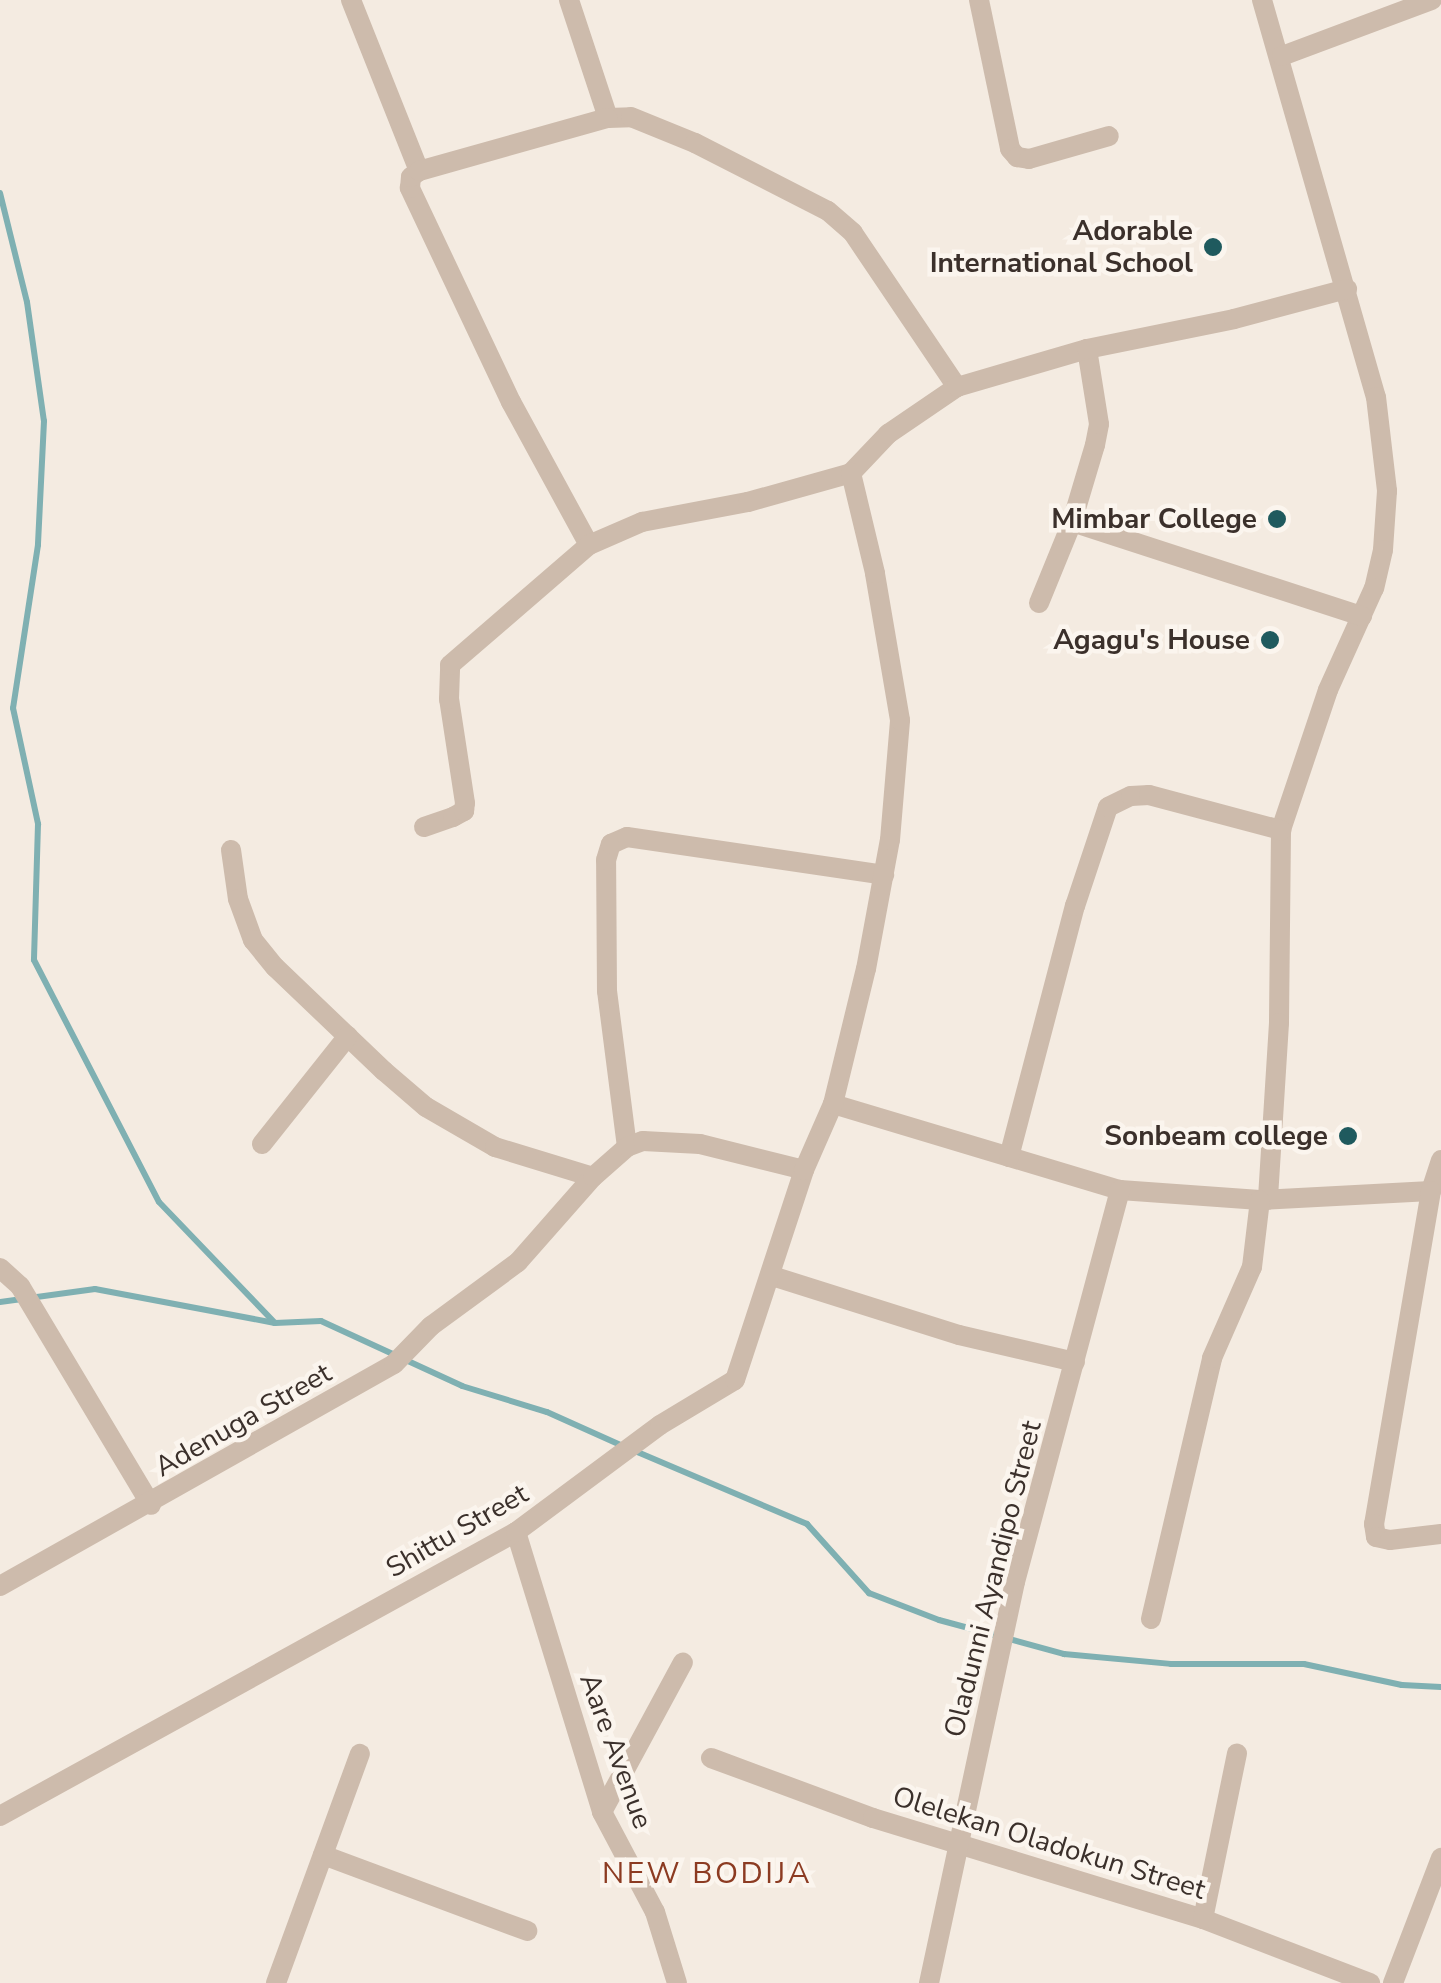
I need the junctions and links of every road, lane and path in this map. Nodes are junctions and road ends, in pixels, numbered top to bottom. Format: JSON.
{"nodes":[{"id":1,"x":351,"y":0,"type":"edge"},
{"id":2,"x":979,"y":0,"type":"edge"},
{"id":3,"x":1262,"y":0,"type":"edge"},
{"id":4,"x":1432,"y":0,"type":"edge"},
{"id":5,"x":574,"y":1,"type":"edge"},
{"id":6,"x":1282,"y":56,"type":"junction"},
{"id":7,"x":608,"y":118,"type":"junction"},
{"id":8,"x":1109,"y":136,"type":"dead end"},
{"id":9,"x":419,"y":171,"type":"junction"},
{"id":10,"x":1346,"y":289,"type":"junction"},
{"id":11,"x":1086,"y":349,"type":"junction"},
{"id":12,"x":957,"y":388,"type":"junction"},
{"id":13,"x":851,"y":473,"type":"junction"},
{"id":14,"x":1072,"y":522,"type":"junction"},
{"id":15,"x":589,"y":545,"type":"junction"},
{"id":16,"x":1039,"y":603,"type":"dead end"},
{"id":17,"x":1362,"y":616,"type":"junction"},
{"id":18,"x":424,"y":826,"type":"dead end"},
{"id":19,"x":1281,"y":830,"type":"junction"},
{"id":20,"x":230,"y":850,"type":"dead end"},
{"id":21,"x":884,"y":875,"type":"junction"},
{"id":22,"x":348,"y":1036,"type":"junction"},
{"id":23,"x":833,"y":1104,"type":"junction"},
{"id":24,"x":262,"y":1144,"type":"dead end"},
{"id":25,"x":627,"y":1146,"type":"junction"},
{"id":26,"x":1009,"y":1157,"type":"junction"},
{"id":27,"x":1441,"y":1160,"type":"edge"},
{"id":28,"x":804,"y":1170,"type":"junction"},
{"id":29,"x":593,"y":1177,"type":"junction"},
{"id":30,"x":1120,"y":1190,"type":"junction"},
{"id":31,"x":1431,"y":1191,"type":"junction"},
{"id":32,"x":1264,"y":1200,"type":"junction"},
{"id":33,"x":0,"y":1268,"type":"edge"},
{"id":34,"x":772,"y":1276,"type":"junction"},
{"id":35,"x":1076,"y":1362,"type":"junction"},
{"id":36,"x":150,"y":1504,"type":"junction"},
{"id":37,"x":516,"y":1532,"type":"junction"},
{"id":38,"x":1441,"y":1534,"type":"edge"},
{"id":39,"x":0,"y":1586,"type":"edge"},
{"id":40,"x":1151,"y":1619,"type":"dead end"},
{"id":41,"x":683,"y":1662,"type":"dead end"},
{"id":42,"x":1237,"y":1753,"type":"dead end"},
{"id":43,"x":360,"y":1754,"type":"dead end"},
{"id":44,"x":711,"y":1758,"type":"dead end"},
{"id":45,"x":602,"y":1812,"type":"junction"},
{"id":46,"x":0,"y":1816,"type":"edge"},
{"id":47,"x":960,"y":1845,"type":"junction"},
{"id":48,"x":324,"y":1855,"type":"junction"},
{"id":49,"x":1441,"y":1858,"type":"edge"},
{"id":50,"x":1203,"y":1919,"type":"junction"},
{"id":51,"x":527,"y":1930,"type":"dead end"},
{"id":52,"x":276,"y":1983,"type":"edge"},
{"id":53,"x":677,"y":1983,"type":"edge"},
{"id":54,"x":929,"y":1983,"type":"edge"},
{"id":55,"x":1370,"y":1983,"type":"edge"},
{"id":56,"x":1393,"y":1983,"type":"edge"}],
"edges":[{"from":1,"to":9,"type":"street"},
{"from":2,"to":8,"type":"street"},
{"from":3,"to":6,"type":"street"},
{"from":4,"to":6,"type":"street"},
{"from":5,"to":7,"type":"street"},
{"from":6,"to":10,"type":"street"},
{"from":7,"to":9,"type":"street"},
{"from":7,"to":12,"type":"street"},
{"from":9,"to":15,"type":"street"},
{"from":10,"to":11,"type":"street"},
{"from":10,"to":17,"type":"street"},
{"from":11,"to":12,"type":"street"},
{"from":11,"to":14,"type":"street"},
{"from":12,"to":13,"type":"street"},
{"from":13,"to":15,"type":"street"},
{"from":13,"to":21,"type":"street","name":"Shittu Street"},
{"from":14,"to":16,"type":"street"},
{"from":14,"to":17,"type":"street"},
{"from":15,"to":18,"type":"street"},
{"from":17,"to":19,"type":"street"},
{"from":19,"to":26,"type":"street"},
{"from":19,"to":32,"type":"street"},
{"from":20,"to":22,"type":"street"},
{"from":21,"to":23,"type":"street","name":"Shittu Street"},
{"from":21,"to":25,"type":"street"},
{"from":22,"to":24,"type":"street"},
{"from":22,"to":29,"type":"street"},
{"from":23,"to":26,"type":"street"},
{"from":23,"to":28,"type":"street","name":"Shittu Street"},
{"from":25,"to":28,"type":"street"},
{"from":25,"to":29,"type":"street","name":"Adenuga Street"},
{"from":26,"to":30,"type":"street"},
{"from":27,"to":31,"type":"street"},
{"from":28,"to":34,"type":"street","name":"Shittu Street"},
{"from":29,"to":36,"type":"street","name":"Adenuga Street"},
{"from":30,"to":32,"type":"street"},
{"from":30,"to":35,"type":"street","name":"Oladunni Ayandipo Street"},
{"from":31,"to":32,"type":"street"},
{"from":31,"to":38,"type":"street"},
{"from":32,"to":40,"type":"street"},
{"from":33,"to":36,"type":"street"},
{"from":34,"to":35,"type":"street"},
{"from":34,"to":37,"type":"street","name":"Shittu Street"},
{"from":35,"to":47,"type":"street","name":"Oladunni Ayandipo Street"},
{"from":36,"to":39,"type":"street","name":"Adenuga Street"},
{"from":37,"to":45,"type":"street","name":"Aare Avenue"},
{"from":37,"to":46,"type":"street","name":"Shittu Street"},
{"from":41,"to":45,"type":"street"},
{"from":42,"to":50,"type":"street"},
{"from":43,"to":48,"type":"street"},
{"from":44,"to":47,"type":"street","name":"Olelekan Oladokun Street"},
{"from":45,"to":53,"type":"street","name":"Aare Avenue"},
{"from":47,"to":50,"type":"street","name":"Olelekan Oladokun Street"},
{"from":47,"to":54,"type":"street","name":"Oladunni Ayandipo Street"},
{"from":48,"to":51,"type":"street"},
{"from":48,"to":52,"type":"street"},
{"from":49,"to":56,"type":"street"},
{"from":50,"to":55,"type":"street","name":"Olelekan Oladokun Street"}]}
